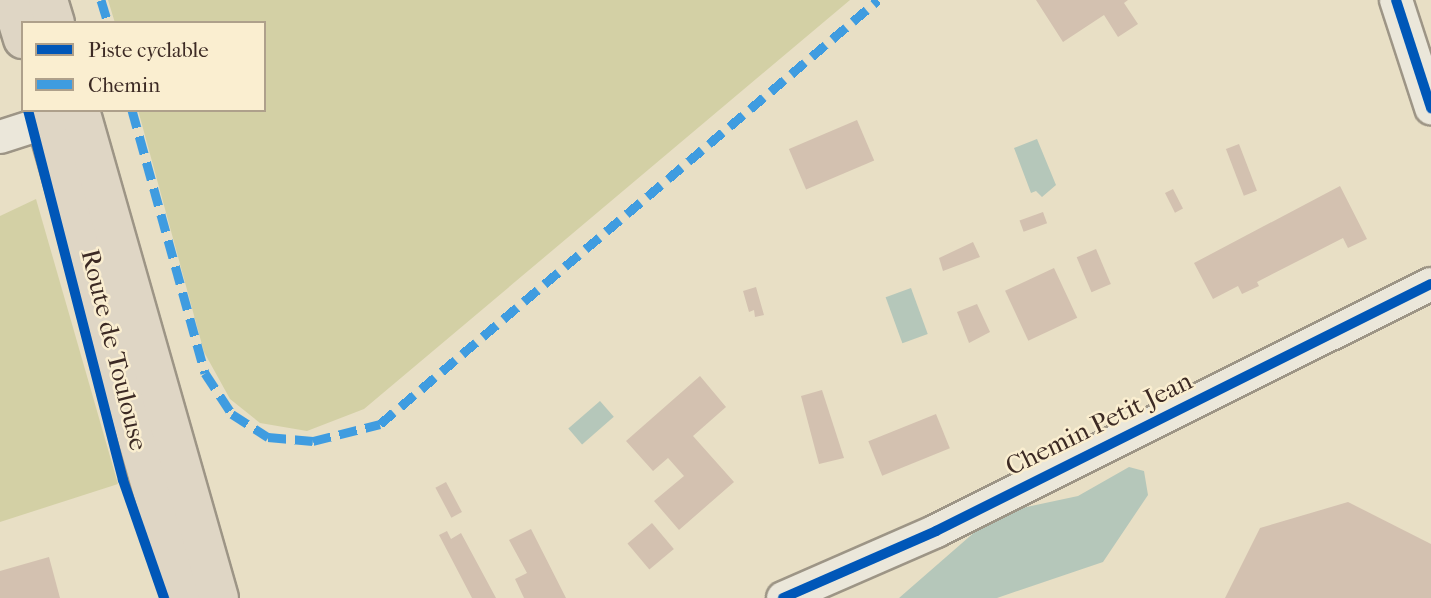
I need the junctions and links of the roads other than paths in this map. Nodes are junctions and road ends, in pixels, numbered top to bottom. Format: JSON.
{"nodes":[{"id":1,"x":11,"y":0,"type":"edge"},
{"id":2,"x":30,"y":0,"type":"edge"},
{"id":3,"x":48,"y":0,"type":"edge"},
{"id":4,"x":1396,"y":0,"type":"edge"},
{"id":5,"x":36,"y":21,"type":"edge"},
{"id":6,"x":54,"y":21,"type":"edge"},
{"id":7,"x":21,"y":32,"type":"edge"},
{"id":8,"x":1421,"y":43,"type":"edge"},
{"id":9,"x":1431,"y":108,"type":"edge"},
{"id":10,"x":58,"y":113,"type":"edge"},
{"id":11,"x":0,"y":137,"type":"edge"},
{"id":12,"x":1431,"y":284,"type":"edge"},
{"id":13,"x":193,"y":598,"type":"edge"},
{"id":14,"x":783,"y":598,"type":"edge"}],
"edges":[{"from":1,"to":7,"type":"main road"},
{"from":2,"to":5,"type":"street"},
{"from":3,"to":6,"type":"main road"},
{"from":4,"to":8,"type":"street"},
{"from":8,"to":9,"type":"street"},
{"from":10,"to":11,"type":"street"},
{"from":10,"to":13,"type":"main road","name":"Route de Toulouse"},
{"from":12,"to":14,"type":"street","name":"Chemin Petit Jean"}]}
